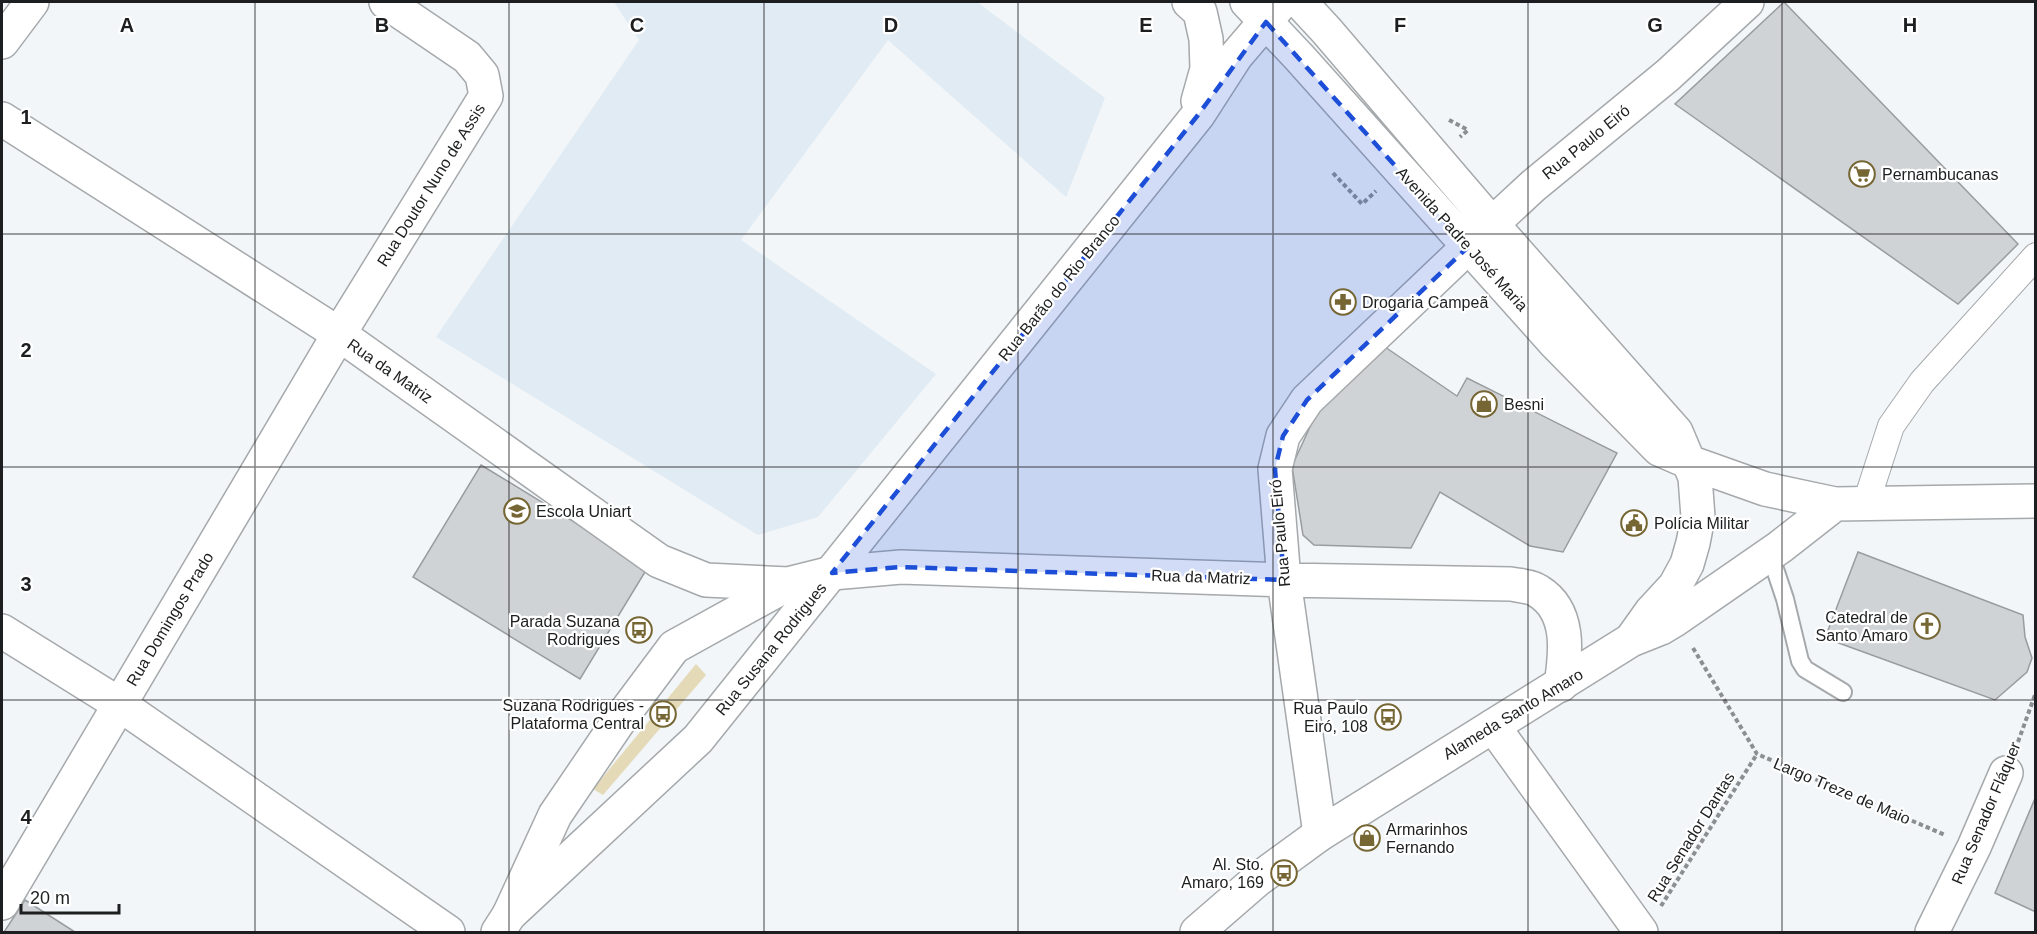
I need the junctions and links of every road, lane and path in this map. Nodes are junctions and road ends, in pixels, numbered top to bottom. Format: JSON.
{"nodes":[{"id":1,"x":32,"y":2,"type":"edge"},
{"id":2,"x":386,"y":2,"type":"edge"},
{"id":3,"x":1189,"y":2,"type":"edge"},
{"id":4,"x":1300,"y":2,"type":"edge"},
{"id":5,"x":1747,"y":2,"type":"edge"},
{"id":6,"x":1265,"y":8,"type":"edge"},
{"id":7,"x":2,"y":42,"type":"edge"},
{"id":8,"x":1198,"y":115,"type":"junction"},
{"id":9,"x":2,"y":119,"type":"edge"},
{"id":10,"x":1333,"y":173,"type":"dead end"},
{"id":11,"x":1377,"y":190,"type":"dead end"},
{"id":12,"x":1492,"y":224,"type":"junction"},
{"id":13,"x":1468,"y":247,"type":"junction"},
{"id":14,"x":2036,"y":256,"type":"edge"},
{"id":15,"x":339,"y":334,"type":"junction"},
{"id":16,"x":1689,"y":462,"type":"junction"},
{"id":17,"x":2036,"y":501,"type":"edge"},
{"id":18,"x":1851,"y":504,"type":"junction"},
{"id":19,"x":1770,"y":554,"type":"junction"},
{"id":20,"x":832,"y":573,"type":"junction"},
{"id":21,"x":1284,"y":580,"type":"junction"},
{"id":22,"x":788,"y":584,"type":"junction"},
{"id":23,"x":1676,"y":619,"type":"junction"},
{"id":24,"x":2,"y":631,"type":"edge"},
{"id":25,"x":1631,"y":640,"type":"junction"},
{"id":26,"x":1561,"y":685,"type":"junction"},
{"id":27,"x":1844,"y":692,"type":"dead end"},
{"id":28,"x":2036,"y":692,"type":"edge"},
{"id":29,"x":119,"y":704,"type":"junction"},
{"id":30,"x":1493,"y":726,"type":"junction"},
{"id":31,"x":1757,"y":754,"type":"junction"},
{"id":32,"x":2006,"y":773,"type":"joint"},
{"id":33,"x":1320,"y":834,"type":"junction"},
{"id":34,"x":1974,"y":847,"type":"junction"},
{"id":35,"x":2,"y":903,"type":"edge"},
{"id":36,"x":1649,"y":923,"type":"edge"},
{"id":37,"x":504,"y":924,"type":"edge"},
{"id":38,"x":448,"y":933,"type":"edge"},
{"id":39,"x":1197,"y":933,"type":"edge"},
{"id":40,"x":1932,"y":933,"type":"edge"}],
"edges":[{"from":1,"to":7,"type":"street"},
{"from":2,"to":15,"type":"street","name":"Rua Doutor Nuno de Assis"},
{"from":3,"to":8,"type":"street"},
{"from":4,"to":12,"type":"street","name":"Avenida Padre José Maria"},
{"from":5,"to":12,"type":"street","name":"Rua Paulo Eiró"},
{"from":6,"to":8,"type":"street","name":"Rua Barão do Rio Branco"},
{"from":6,"to":13,"type":"street","name":"Avenida Padre José Maria"},
{"from":8,"to":20,"type":"street","name":"Rua Barão do Rio Branco"},
{"from":9,"to":15,"type":"street","name":"Rua da Matriz"},
{"from":10,"to":11,"type":"path"},
{"from":12,"to":13,"type":"street","name":"Rua Paulo Eiró"},
{"from":12,"to":16,"type":"street","name":"Avenida Padre José Maria"},
{"from":13,"to":16,"type":"street","name":"Avenida Padre José Maria"},
{"from":13,"to":21,"type":"street","name":"Rua Paulo Eiró"},
{"from":14,"to":18,"type":"street"},
{"from":15,"to":22,"type":"street","name":"Rua da Matriz"},
{"from":15,"to":29,"type":"street","name":"Rua Domingos Prado"},
{"from":16,"to":18,"type":"street","name":"Avenida Padre José Maria"},
{"from":16,"to":25,"type":"street"},
{"from":17,"to":18,"type":"street"},
{"from":18,"to":19,"type":"street","name":"Alameda Santo Amaro"},
{"from":19,"to":23,"type":"street","name":"Alameda Santo Amaro"},
{"from":19,"to":27,"type":"lane"},
{"from":20,"to":21,"type":"street","name":"Rua da Matriz"},
{"from":20,"to":22,"type":"street","name":"Rua Susana Rodrigues"},
{"from":20,"to":37,"type":"street","name":"Rua Susana Rodrigues"},
{"from":21,"to":26,"type":"street","name":"Rua da Matriz"},
{"from":21,"to":33,"type":"street","name":"Rua Paulo Eiró"},
{"from":22,"to":37,"type":"street","name":"Rua Susana Rodrigues"},
{"from":23,"to":25,"type":"street","name":"Alameda Santo Amaro"},
{"from":23,"to":31,"type":"path","name":"Largo Treze de Maio"},
{"from":24,"to":29,"type":"street"},
{"from":25,"to":26,"type":"street","name":"Alameda Santo Amaro"},
{"from":26,"to":30,"type":"street","name":"Alameda Santo Amaro"},
{"from":28,"to":32,"type":"path","name":"Rua Senador Fláquer"},
{"from":29,"to":35,"type":"street","name":"Rua Domingos Prado"},
{"from":29,"to":38,"type":"street"},
{"from":30,"to":33,"type":"street","name":"Alameda Santo Amaro"},
{"from":30,"to":36,"type":"street"},
{"from":31,"to":34,"type":"path","name":"Largo Treze de Maio"},
{"from":31,"to":36,"type":"path","name":"Rua Senador Dantas"},
{"from":32,"to":34,"type":"street","name":"Rua Senador Fláquer"},
{"from":33,"to":39,"type":"street","name":"Alameda Santo Amaro"},
{"from":34,"to":40,"type":"street","name":"Rua Senador Fláquer"}]}
